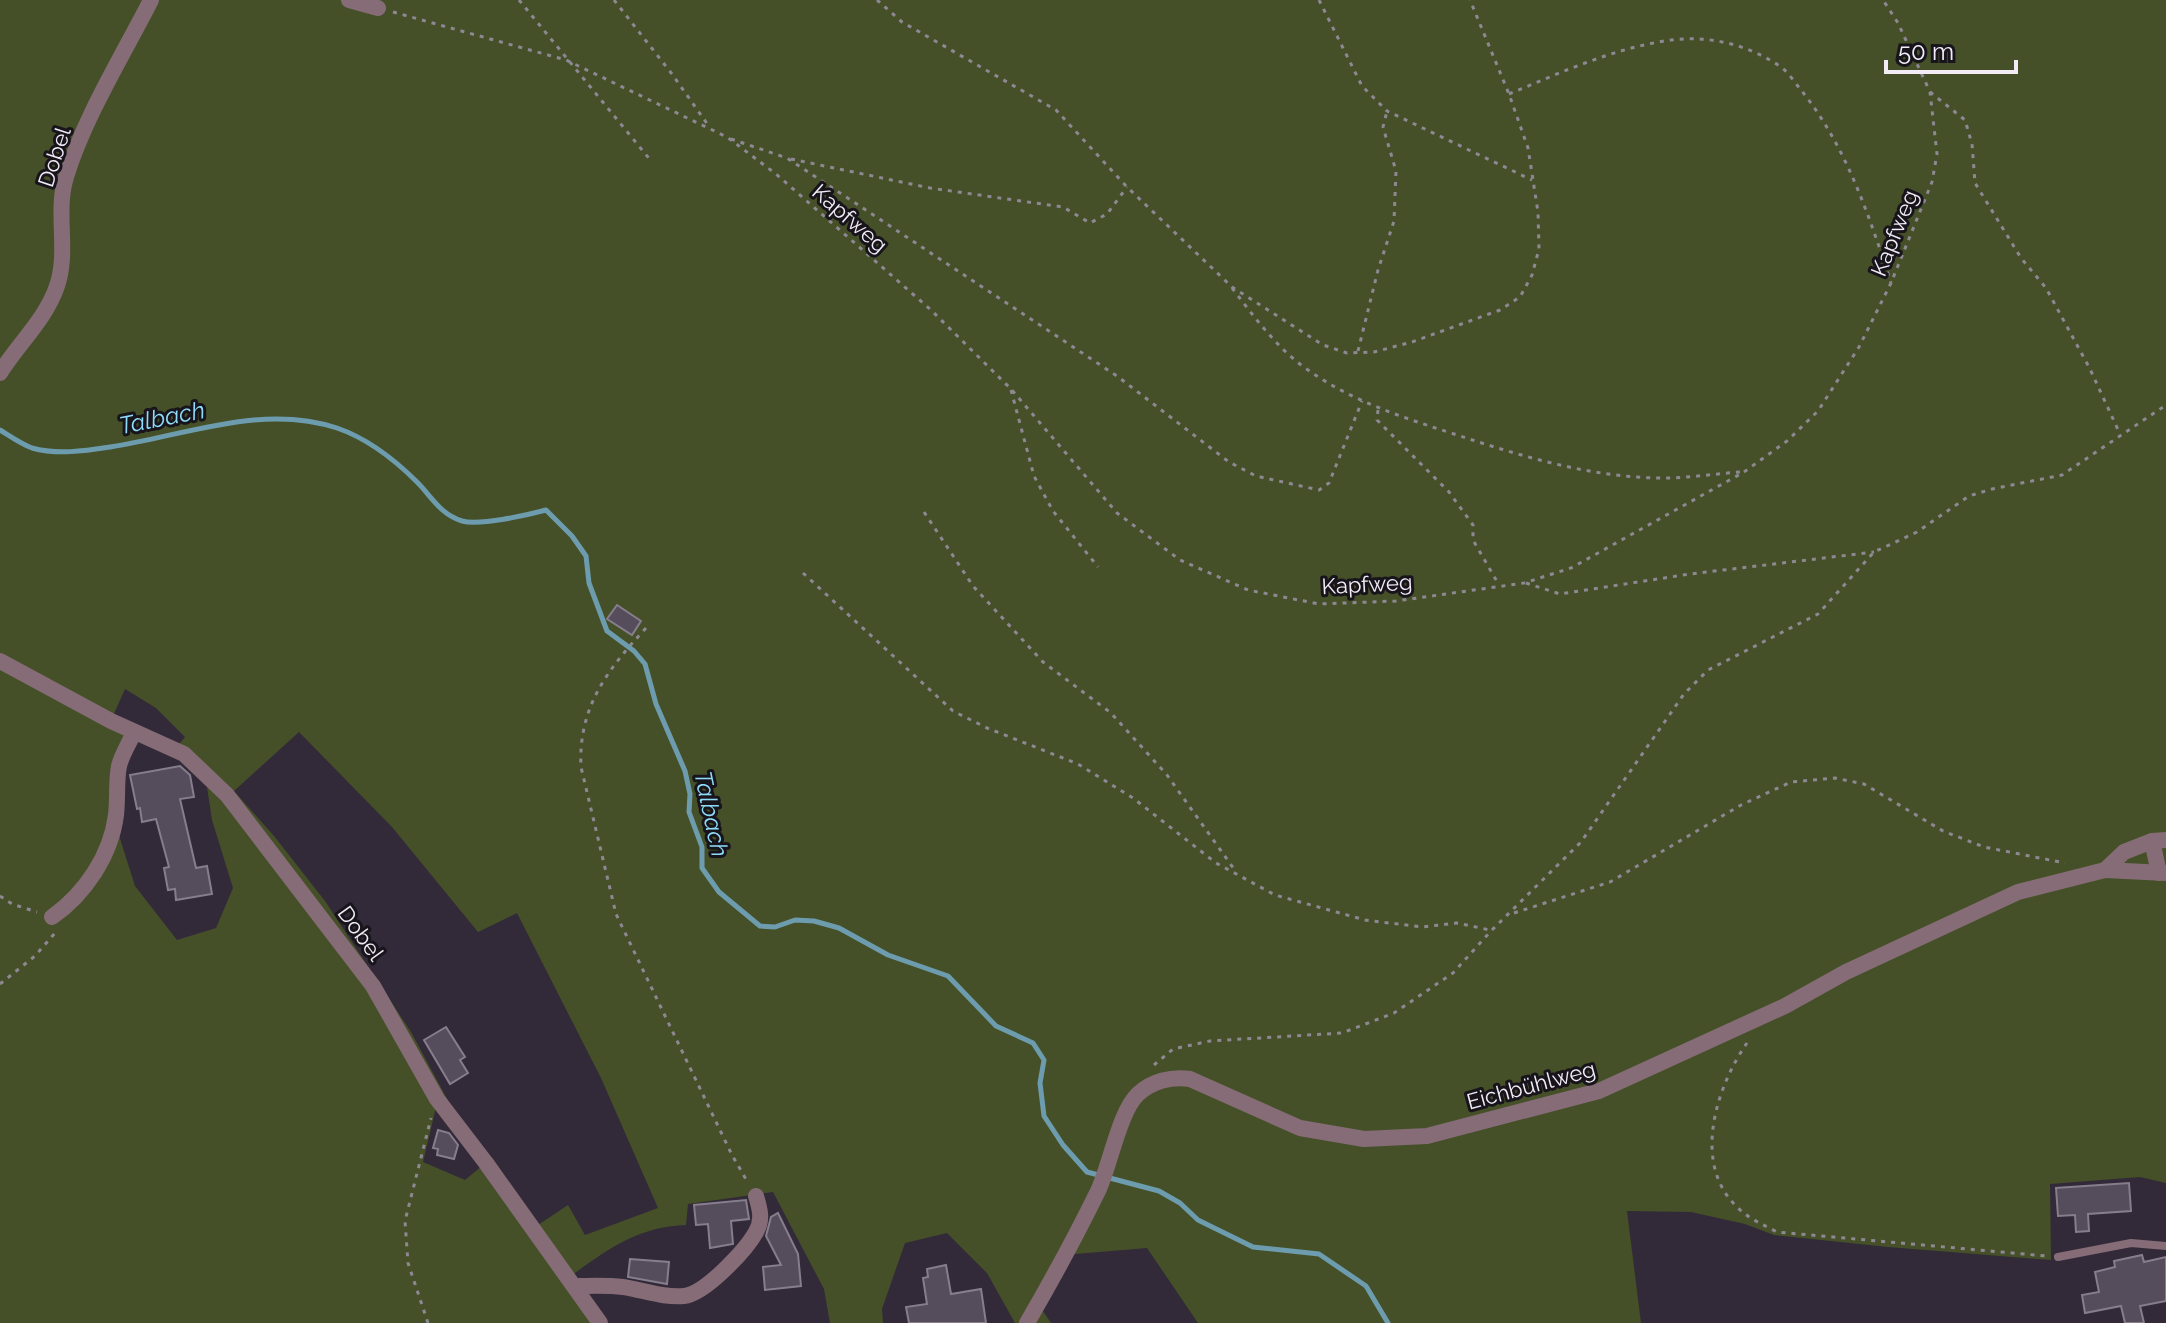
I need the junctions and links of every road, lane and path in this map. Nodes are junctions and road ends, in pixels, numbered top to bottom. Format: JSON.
{"nodes":[{"id":1,"x":151,"y":0,"type":"edge"},
{"id":2,"x":349,"y":0,"type":"edge"},
{"id":3,"x":519,"y":0,"type":"edge"},
{"id":4,"x":614,"y":0,"type":"edge"},
{"id":5,"x":877,"y":0,"type":"edge"},
{"id":6,"x":1319,"y":0,"type":"edge"},
{"id":7,"x":1470,"y":0,"type":"edge"},
{"id":8,"x":1883,"y":0,"type":"edge"},
{"id":9,"x":377,"y":4,"type":"edge"},
{"id":10,"x":566,"y":60,"type":"junction"},
{"id":11,"x":1930,"y":92,"type":"junction"},
{"id":12,"x":1509,"y":94,"type":"junction"},
{"id":13,"x":1387,"y":111,"type":"junction"},
{"id":14,"x":710,"y":128,"type":"junction"},
{"id":15,"x":727,"y":137,"type":"junction"},
{"id":16,"x":787,"y":158,"type":"junction"},
{"id":17,"x":652,"y":162,"type":"dead end"},
{"id":18,"x":1533,"y":180,"type":"junction"},
{"id":19,"x":1127,"y":187,"type":"junction"},
{"id":20,"x":1891,"y":283,"type":"junction"},
{"id":21,"x":1232,"y":287,"type":"junction"},
{"id":22,"x":1358,"y":351,"type":"junction"},
{"id":23,"x":0,"y":373,"type":"edge"},
{"id":24,"x":1011,"y":389,"type":"junction"},
{"id":25,"x":1362,"y":401,"type":"junction"},
{"id":26,"x":2166,"y":405,"type":"edge"},
{"id":27,"x":1378,"y":410,"type":"junction"},
{"id":28,"x":2120,"y":434,"type":"junction"},
{"id":29,"x":1744,"y":472,"type":"junction"},
{"id":30,"x":924,"y":512,"type":"dead end"},
{"id":31,"x":1874,"y":552,"type":"junction"},
{"id":32,"x":1098,"y":567,"type":"dead end"},
{"id":33,"x":803,"y":573,"type":"dead end"},
{"id":34,"x":1524,"y":583,"type":"junction"},
{"id":35,"x":1499,"y":585,"type":"junction"},
{"id":36,"x":646,"y":628,"type":"dead end"},
{"id":37,"x":0,"y":661,"type":"edge"},
{"id":38,"x":134,"y":732,"type":"junction"},
{"id":39,"x":2159,"y":840,"type":"edge"},
{"id":40,"x":2069,"y":864,"type":"dead end"},
{"id":41,"x":1234,"y":870,"type":"junction"},
{"id":42,"x":2105,"y":870,"type":"junction"},
{"id":43,"x":2162,"y":873,"type":"edge"},
{"id":44,"x":0,"y":896,"type":"edge"},
{"id":45,"x":70,"y":905,"type":"junction"},
{"id":46,"x":1510,"y":914,"type":"junction"},
{"id":47,"x":52,"y":917,"type":"joint"},
{"id":48,"x":1491,"y":931,"type":"junction"},
{"id":49,"x":0,"y":984,"type":"edge"},
{"id":50,"x":1751,"y":1038,"type":"dead end"},
{"id":51,"x":1148,"y":1070,"type":"dead end"},
{"id":52,"x":437,"y":1099,"type":"junction"},
{"id":53,"x":756,"y":1196,"type":"joint"},
{"id":54,"x":2166,"y":1246,"type":"edge"},
{"id":55,"x":2058,"y":1257,"type":"joint"},
{"id":56,"x":574,"y":1286,"type":"junction"},
{"id":57,"x":428,"y":1323,"type":"edge"},
{"id":58,"x":600,"y":1323,"type":"edge"},
{"id":59,"x":1027,"y":1323,"type":"edge"}],
"edges":[{"from":1,"to":23,"type":"street","name":"Dobel"},
{"from":2,"to":9,"type":"street"},
{"from":3,"to":10,"type":"path"},
{"from":4,"to":14,"type":"path"},
{"from":5,"to":19,"type":"path"},
{"from":6,"to":13,"type":"path"},
{"from":7,"to":12,"type":"path"},
{"from":8,"to":11,"type":"path","name":"Kapfweg"},
{"from":9,"to":10,"type":"path","name":"Kapfweg"},
{"from":10,"to":14,"type":"path","name":"Kapfweg"},
{"from":10,"to":17,"type":"path"},
{"from":11,"to":20,"type":"path","name":"Kapfweg"},
{"from":11,"to":28,"type":"path"},
{"from":12,"to":18,"type":"path"},
{"from":12,"to":20,"type":"path"},
{"from":13,"to":18,"type":"path"},
{"from":13,"to":22,"type":"path"},
{"from":14,"to":15,"type":"path","name":"Kapfweg"},
{"from":15,"to":16,"type":"path"},
{"from":15,"to":24,"type":"path","name":"Kapfweg"},
{"from":16,"to":19,"type":"path"},
{"from":16,"to":25,"type":"path"},
{"from":18,"to":22,"type":"path"},
{"from":19,"to":21,"type":"path"},
{"from":20,"to":29,"type":"path","name":"Kapfweg"},
{"from":21,"to":22,"type":"path"},
{"from":21,"to":25,"type":"path"},
{"from":24,"to":32,"type":"path"},
{"from":24,"to":35,"type":"path","name":"Kapfweg"},
{"from":25,"to":27,"type":"path"},
{"from":26,"to":28,"type":"path"},
{"from":27,"to":29,"type":"path"},
{"from":27,"to":35,"type":"path"},
{"from":28,"to":31,"type":"path"},
{"from":29,"to":34,"type":"path","name":"Kapfweg"},
{"from":30,"to":41,"type":"path"},
{"from":31,"to":34,"type":"path"},
{"from":31,"to":46,"type":"path"},
{"from":33,"to":41,"type":"path"},
{"from":34,"to":35,"type":"path","name":"Kapfweg"},
{"from":36,"to":53,"type":"path"},
{"from":37,"to":38,"type":"street","name":"Dobel"},
{"from":38,"to":45,"type":"street"},
{"from":38,"to":52,"type":"street","name":"Dobel"},
{"from":39,"to":42,"type":"street","name":"Eichbühlweg"},
{"from":39,"to":43,"type":"street","name":"Eichbühlweg"},
{"from":40,"to":46,"type":"path"},
{"from":41,"to":48,"type":"path"},
{"from":42,"to":43,"type":"street"},
{"from":42,"to":59,"type":"street","name":"Eichbühlweg"},
{"from":44,"to":47,"type":"path"},
{"from":45,"to":47,"type":"street"},
{"from":45,"to":49,"type":"path"},
{"from":46,"to":48,"type":"path"},
{"from":48,"to":51,"type":"path"},
{"from":50,"to":55,"type":"path"},
{"from":52,"to":56,"type":"street","name":"Dobel"},
{"from":52,"to":57,"type":"path"},
{"from":53,"to":56,"type":"street"},
{"from":54,"to":55,"type":"lane"},
{"from":56,"to":58,"type":"street","name":"Dobel"}]}
